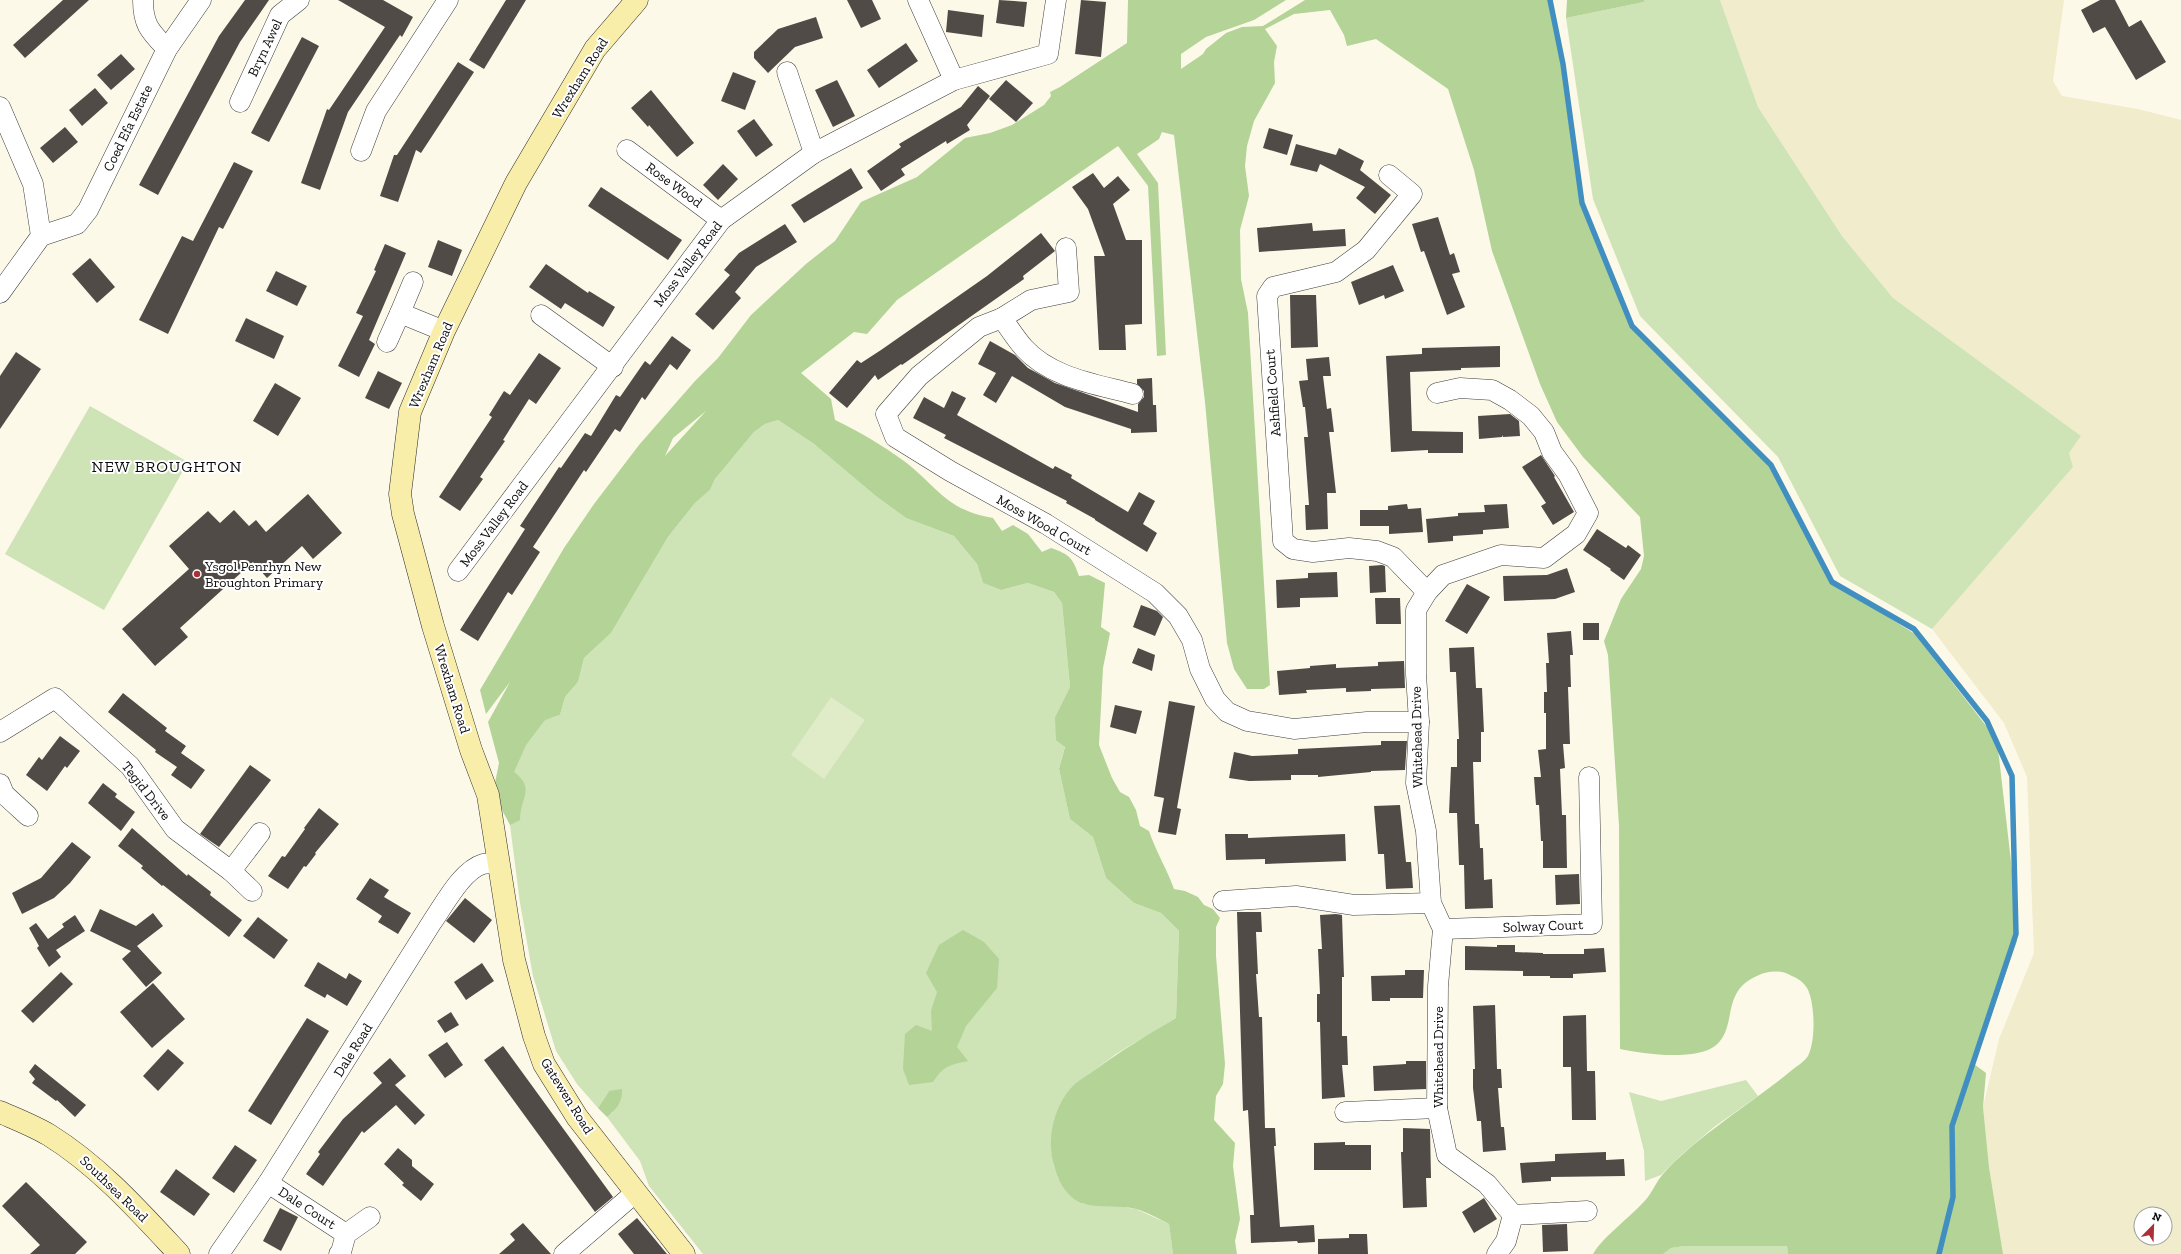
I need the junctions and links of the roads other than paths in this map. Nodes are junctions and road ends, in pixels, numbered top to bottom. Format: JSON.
{"nodes":[{"id":1,"x":143,"y":0,"type":"edge"},
{"id":2,"x":201,"y":0,"type":"edge"},
{"id":3,"x":299,"y":0,"type":"edge"},
{"id":4,"x":448,"y":0,"type":"edge"},
{"id":5,"x":637,"y":0,"type":"edge"},
{"id":6,"x":918,"y":0,"type":"edge"},
{"id":7,"x":1056,"y":0,"type":"edge"},
{"id":8,"x":167,"y":49,"type":"junction"},
{"id":9,"x":787,"y":72,"type":"dead end"},
{"id":10,"x":954,"y":80,"type":"junction"},
{"id":11,"x":240,"y":102,"type":"dead end"},
{"id":12,"x":0,"y":107,"type":"edge"},
{"id":13,"x":627,"y":150,"type":"dead end"},
{"id":14,"x":361,"y":151,"type":"dead end"},
{"id":15,"x":814,"y":153,"type":"junction"},
{"id":16,"x":1389,"y":175,"type":"dead end"},
{"id":17,"x":721,"y":220,"type":"junction"},
{"id":18,"x":41,"y":236,"type":"junction"},
{"id":19,"x":1066,"y":248,"type":"dead end"},
{"id":20,"x":412,"y":282,"type":"dead end"},
{"id":21,"x":0,"y":293,"type":"edge"},
{"id":22,"x":400,"y":313,"type":"junction"},
{"id":23,"x":541,"y":315,"type":"dead end"},
{"id":24,"x":1002,"y":318,"type":"junction"},
{"id":25,"x":444,"y":331,"type":"junction"},
{"id":26,"x":387,"y":342,"type":"dead end"},
{"id":27,"x":613,"y":367,"type":"junction"},
{"id":28,"x":1437,"y":393,"type":"dead end"},
{"id":29,"x":1133,"y":394,"type":"dead end"},
{"id":30,"x":458,"y":571,"type":"dead end"},
{"id":31,"x":1427,"y":592,"type":"junction"},
{"id":32,"x":1419,"y":722,"type":"junction"},
{"id":33,"x":0,"y":732,"type":"edge"},
{"id":34,"x":1589,"y":777,"type":"dead end"},
{"id":35,"x":0,"y":784,"type":"edge"},
{"id":36,"x":28,"y":816,"type":"dead end"},
{"id":37,"x":260,"y":833,"type":"dead end"},
{"id":38,"x":499,"y":863,"type":"junction"},
{"id":39,"x":231,"y":871,"type":"junction"},
{"id":40,"x":252,"y":891,"type":"dead end"},
{"id":41,"x":1223,"y":901,"type":"dead end"},
{"id":42,"x":1431,"y":903,"type":"junction"},
{"id":43,"x":1442,"y":930,"type":"junction"},
{"id":44,"x":1437,"y":1108,"type":"junction"},
{"id":45,"x":0,"y":1112,"type":"edge"},
{"id":46,"x":1345,"y":1112,"type":"dead end"},
{"id":47,"x":268,"y":1183,"type":"junction"},
{"id":48,"x":635,"y":1193,"type":"junction"},
{"id":49,"x":1587,"y":1211,"type":"dead end"},
{"id":50,"x":1513,"y":1215,"type":"junction"},
{"id":51,"x":370,"y":1217,"type":"dead end"},
{"id":52,"x":346,"y":1234,"type":"junction"},
{"id":53,"x":179,"y":1254,"type":"edge"},
{"id":54,"x":219,"y":1254,"type":"edge"},
{"id":55,"x":339,"y":1254,"type":"edge"},
{"id":56,"x":564,"y":1254,"type":"edge"},
{"id":57,"x":684,"y":1254,"type":"edge"},
{"id":58,"x":1497,"y":1254,"type":"edge"}],
"edges":[{"from":1,"to":8,"type":"street"},
{"from":2,"to":8,"type":"street","name":"Coed Efa Estate"},
{"from":3,"to":11,"type":"street","name":"Bryn Awel"},
{"from":4,"to":14,"type":"street"},
{"from":5,"to":25,"type":"main road","name":"Wrexham Road"},
{"from":6,"to":10,"type":"street"},
{"from":7,"to":10,"type":"street","name":"Moss Valley Road"},
{"from":8,"to":18,"type":"street","name":"Coed Efa Estate"},
{"from":9,"to":15,"type":"street"},
{"from":10,"to":15,"type":"street","name":"Moss Valley Road"},
{"from":12,"to":18,"type":"street"},
{"from":13,"to":17,"type":"street","name":"Rose Wood"},
{"from":15,"to":17,"type":"street","name":"Moss Valley Road"},
{"from":16,"to":31,"type":"street","name":"Ashfield Court"},
{"from":17,"to":27,"type":"street","name":"Moss Valley Road"},
{"from":18,"to":21,"type":"street"},
{"from":19,"to":24,"type":"street","name":"Moss Wood Court"},
{"from":20,"to":22,"type":"street"},
{"from":22,"to":25,"type":"street"},
{"from":22,"to":26,"type":"street"},
{"from":23,"to":27,"type":"street"},
{"from":24,"to":29,"type":"street"},
{"from":24,"to":32,"type":"street","name":"Moss Wood Court"},
{"from":25,"to":38,"type":"main road","name":"Wrexham Road"},
{"from":27,"to":30,"type":"street","name":"Moss Valley Road"},
{"from":28,"to":31,"type":"street","name":"Whitehead Drive"},
{"from":31,"to":32,"type":"street","name":"Whitehead Drive"},
{"from":32,"to":42,"type":"street","name":"Whitehead Drive"},
{"from":33,"to":39,"type":"street","name":"Tegid Drive"},
{"from":34,"to":43,"type":"street","name":"Solway Court"},
{"from":35,"to":36,"type":"street"},
{"from":37,"to":39,"type":"street"},
{"from":38,"to":47,"type":"street","name":"Dale Road"},
{"from":38,"to":48,"type":"main road","name":"Gatewen Road"},
{"from":39,"to":40,"type":"street","name":"Tegid Drive"},
{"from":41,"to":42,"type":"street"},
{"from":42,"to":43,"type":"street","name":"Whitehead Drive"},
{"from":43,"to":44,"type":"street","name":"Whitehead Drive"},
{"from":44,"to":46,"type":"street"},
{"from":44,"to":50,"type":"street","name":"Whitehead Drive"},
{"from":45,"to":53,"type":"main road","name":"Southsea Road"},
{"from":47,"to":52,"type":"street","name":"Dale Court"},
{"from":47,"to":54,"type":"street","name":"Dale Road"},
{"from":48,"to":56,"type":"street"},
{"from":48,"to":57,"type":"main road","name":"Gatewen Road"},
{"from":49,"to":50,"type":"street"},
{"from":50,"to":58,"type":"street"},
{"from":51,"to":52,"type":"street","name":"Dale Court"},
{"from":52,"to":55,"type":"street","name":"Dale Court"}]}
